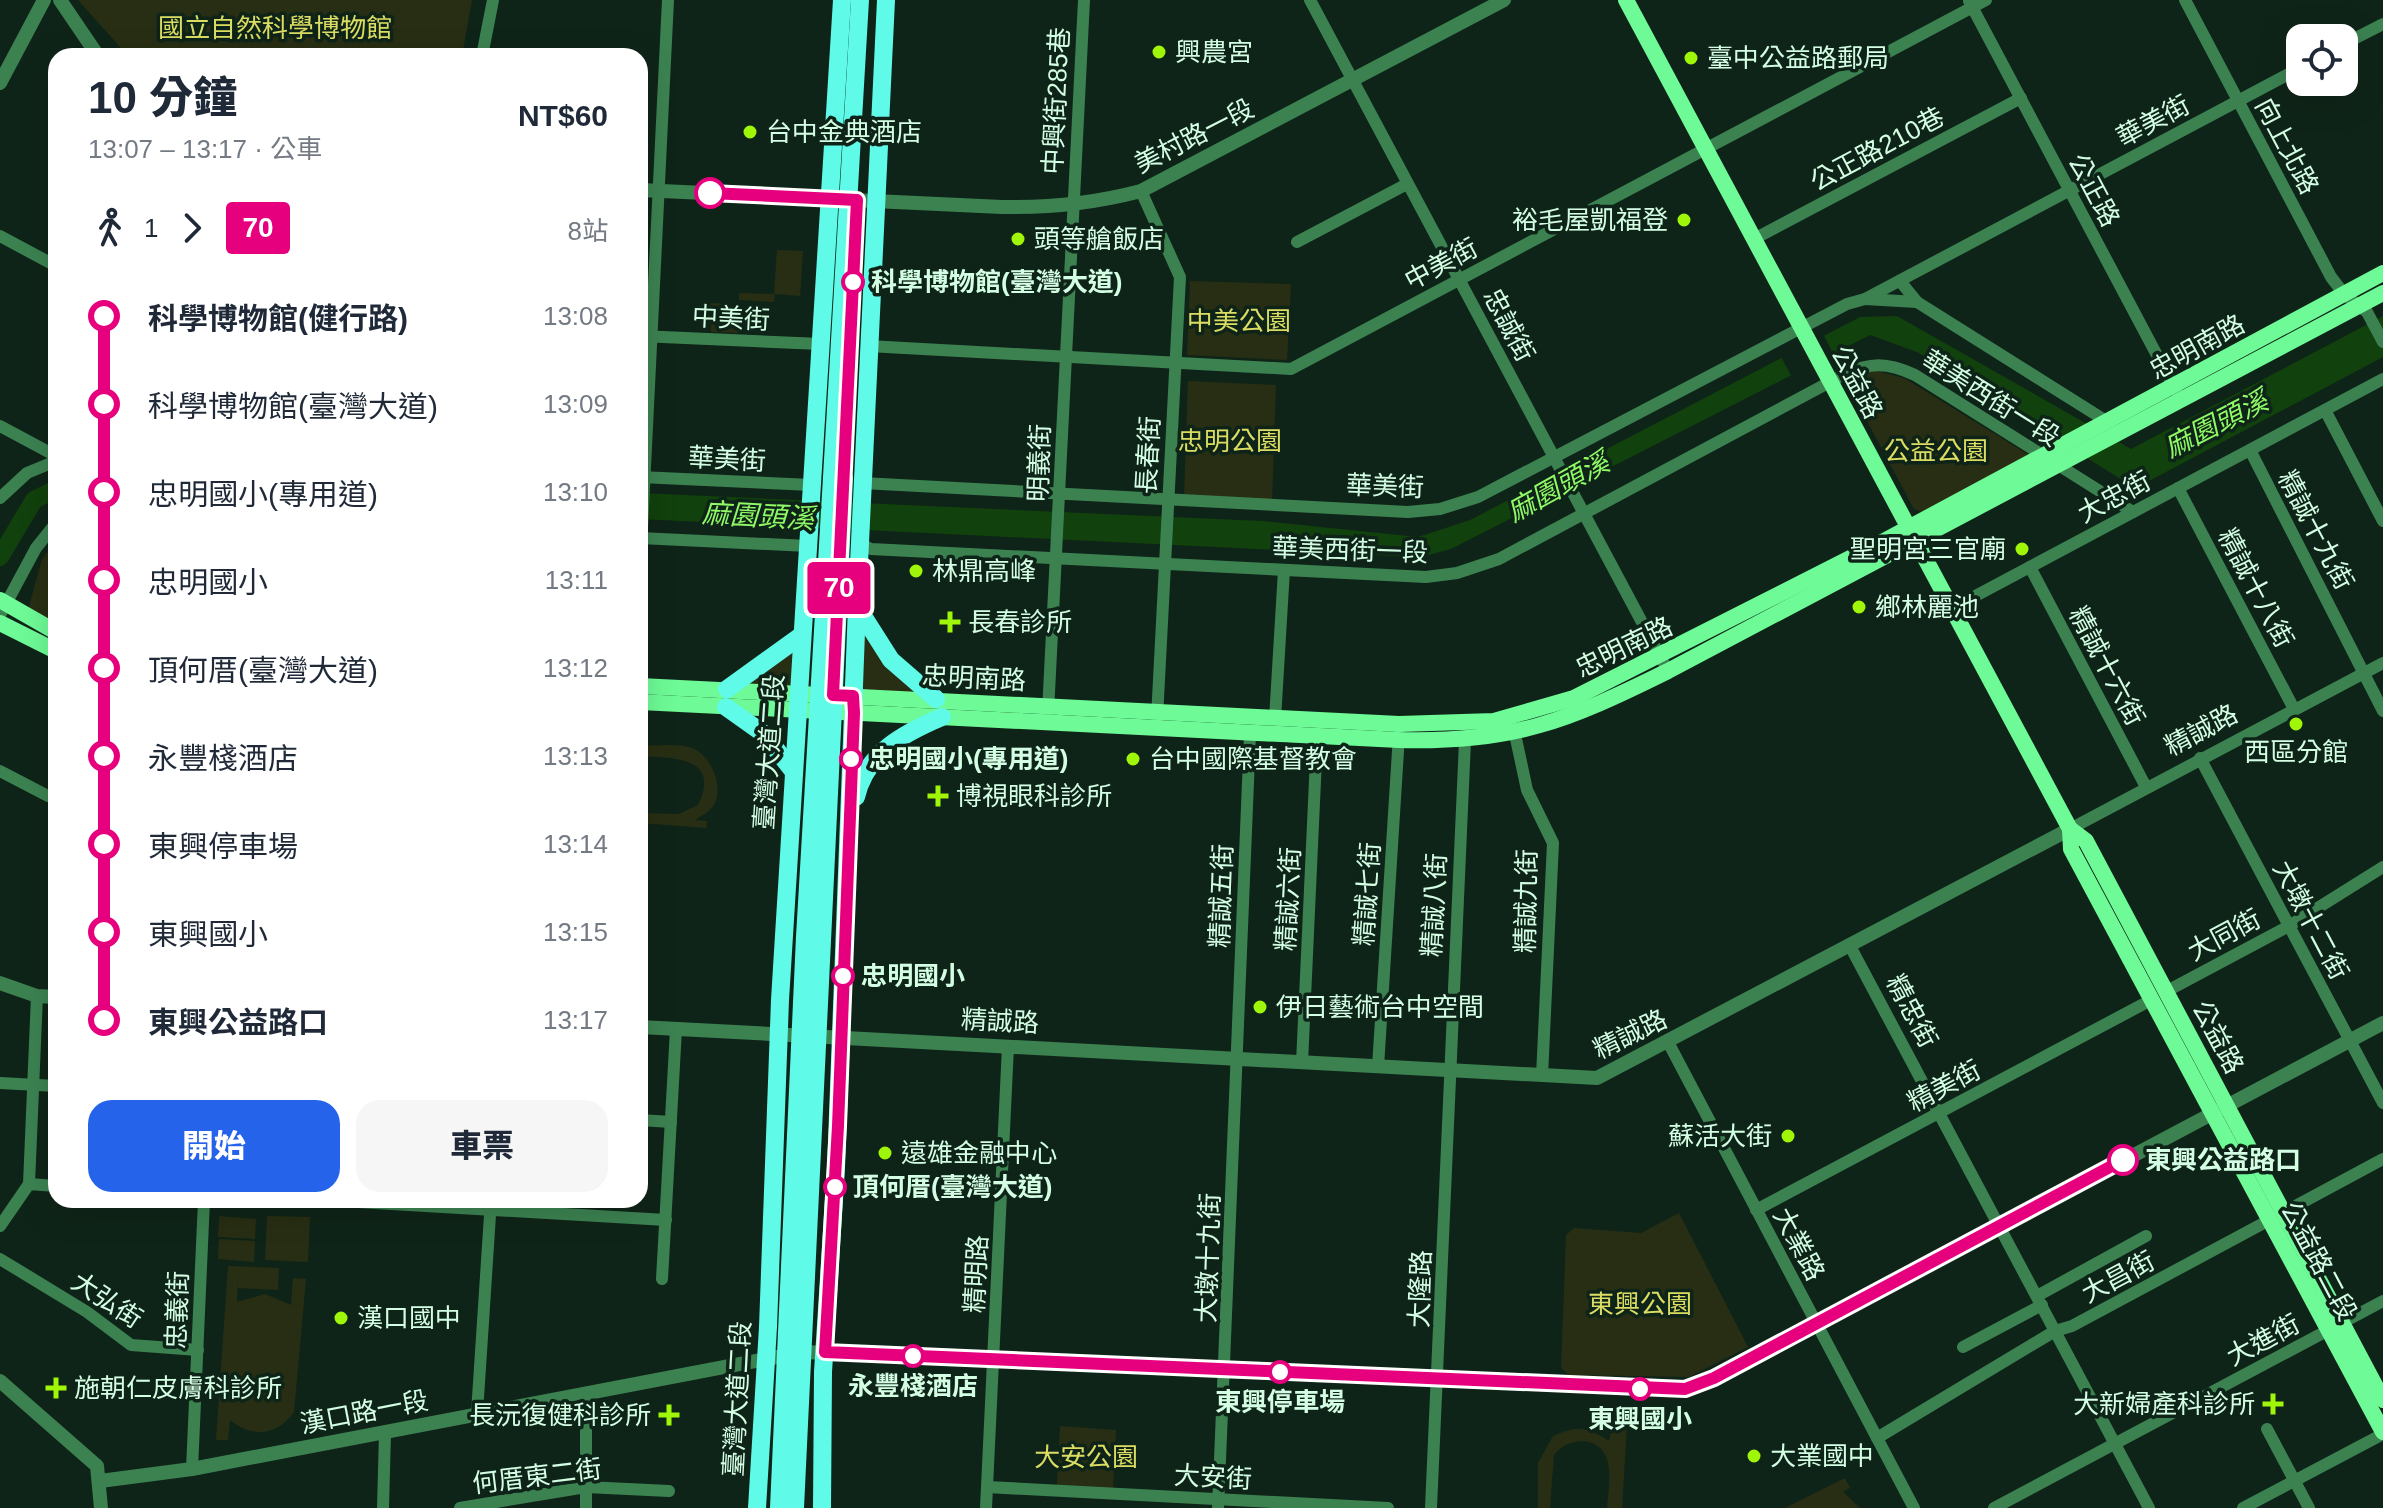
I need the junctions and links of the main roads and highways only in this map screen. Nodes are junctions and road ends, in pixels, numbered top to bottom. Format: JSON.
{"nodes":[{"id":1,"x":842,"y":0,"type":"edge"},
{"id":2,"x":860,"y":0,"type":"edge"},
{"id":3,"x":871,"y":0,"type":"edge"},
{"id":4,"x":886,"y":0,"type":"edge"},
{"id":5,"x":1626,"y":0,"type":"edge"},
{"id":6,"x":844,"y":199,"type":"junction"},
{"id":7,"x":2383,"y":273,"type":"edge"},
{"id":8,"x":2383,"y":293,"type":"edge"},
{"id":9,"x":2178,"y":394,"type":"junction"},
{"id":10,"x":846,"y":483,"type":"junction"},
{"id":11,"x":1911,"y":535,"type":"junction"},
{"id":12,"x":843,"y":544,"type":"junction"},
{"id":13,"x":2,"y":605,"type":"edge"},
{"id":14,"x":857,"y":605,"type":"junction"},
{"id":15,"x":0,"y":623,"type":"edge"},
{"id":16,"x":48,"y":628,"type":"edge"},
{"id":17,"x":802,"y":635,"type":"junction"},
{"id":18,"x":48,"y":647,"type":"edge"},
{"id":19,"x":1664,"y":664,"type":"junction"},
{"id":20,"x":648,"y":687,"type":"edge"},
{"id":21,"x":726,"y":698,"type":"junction"},
{"id":22,"x":648,"y":702,"type":"edge"},
{"id":23,"x":799,"y":702,"type":"junction"},
{"id":24,"x":826,"y":703,"type":"junction"},
{"id":25,"x":854,"y":704,"type":"junction"},
{"id":26,"x":939,"y":708,"type":"junction"},
{"id":27,"x":1157,"y":721,"type":"junction"},
{"id":28,"x":1399,"y":732,"type":"junction"},
{"id":29,"x":794,"y":772,"type":"junction"},
{"id":30,"x":2070,"y":829,"type":"junction"},
{"id":31,"x":847,"y":834,"type":"junction"},
{"id":32,"x":2220,"y":1109,"type":"junction"},
{"id":33,"x":2336,"y":1326,"type":"junction"},
{"id":34,"x":794,"y":1352,"type":"junction"},
{"id":35,"x":2383,"y":1400,"type":"edge"},
{"id":36,"x":2383,"y":1433,"type":"edge"},
{"id":37,"x":757,"y":1508,"type":"edge"},
{"id":38,"x":779,"y":1508,"type":"edge"},
{"id":39,"x":795,"y":1508,"type":"edge"},
{"id":40,"x":822,"y":1508,"type":"edge"}],
"edges":[{"from":1,"to":6,"type":"main road","name":"臺灣大道二段"},
{"from":2,"to":6,"type":"main road","name":"臺灣大道二段"},
{"from":3,"to":6,"type":"main road","name":"臺灣大道二段"},
{"from":4,"to":10,"type":"main road","name":"臺灣大道二段"},
{"from":5,"to":11,"type":"main road","name":"公益路"},
{"from":6,"to":10,"type":"main road","name":"臺灣大道二段"},
{"from":6,"to":17,"type":"main road","name":"臺灣大道二段"},
{"from":7,"to":9,"type":"main road","name":"忠明南路"},
{"from":8,"to":9,"type":"main road","name":"忠明南路"},
{"from":9,"to":11,"type":"main road","name":"忠明南路"},
{"from":10,"to":12,"type":"main road","name":"臺灣大道二段"},
{"from":10,"to":12,"type":"main road","name":"臺灣大道二段"},
{"from":11,"to":19,"type":"main road","name":"忠明南路"},
{"from":11,"to":30,"type":"main road","name":"公益路"},
{"from":12,"to":14,"type":"main road","name":"臺灣大道二段"},
{"from":12,"to":24,"type":"main road","name":"臺灣大道二段"},
{"from":13,"to":16,"type":"main road"},
{"from":14,"to":25,"type":"main road","name":"臺灣大道二段"},
{"from":14,"to":26,"type":"main road"},
{"from":15,"to":18,"type":"main road"},
{"from":17,"to":21,"type":"main road"},
{"from":17,"to":23,"type":"main road","name":"臺灣大道二段"},
{"from":19,"to":28,"type":"main road","name":"忠明南路"},
{"from":19,"to":28,"type":"main road","name":"忠明南路"},
{"from":20,"to":21,"type":"main road"},
{"from":21,"to":22,"type":"main road"},
{"from":21,"to":23,"type":"main road","name":"忠明南路"},
{"from":21,"to":29,"type":"main road"},
{"from":23,"to":24,"type":"main road","name":"忠明南路"},
{"from":23,"to":29,"type":"main road","name":"臺灣大道二段"},
{"from":24,"to":25,"type":"main road","name":"忠明南路"},
{"from":24,"to":34,"type":"main road","name":"臺灣大道二段"},
{"from":25,"to":26,"type":"main road","name":"忠明南路"},
{"from":25,"to":31,"type":"main road","name":"臺灣大道二段"},
{"from":26,"to":27,"type":"main road","name":"忠明南路"},
{"from":26,"to":31,"type":"main road"},
{"from":27,"to":28,"type":"main road","name":"忠明南路"},
{"from":27,"to":28,"type":"main road","name":"忠明南路"},
{"from":29,"to":37,"type":"main road","name":"臺灣大道二段"},
{"from":30,"to":32,"type":"main road","name":"公益路"},
{"from":30,"to":32,"type":"main road","name":"公益路"},
{"from":31,"to":40,"type":"main road","name":"臺灣大道二段"},
{"from":32,"to":33,"type":"main road","name":"公益路二段"},
{"from":33,"to":35,"type":"main road","name":"公益路二段"},
{"from":33,"to":36,"type":"main road","name":"公益路二段"},
{"from":34,"to":38,"type":"main road","name":"臺灣大道二段"},
{"from":34,"to":39,"type":"main road","name":"臺灣大道二段"}]}
